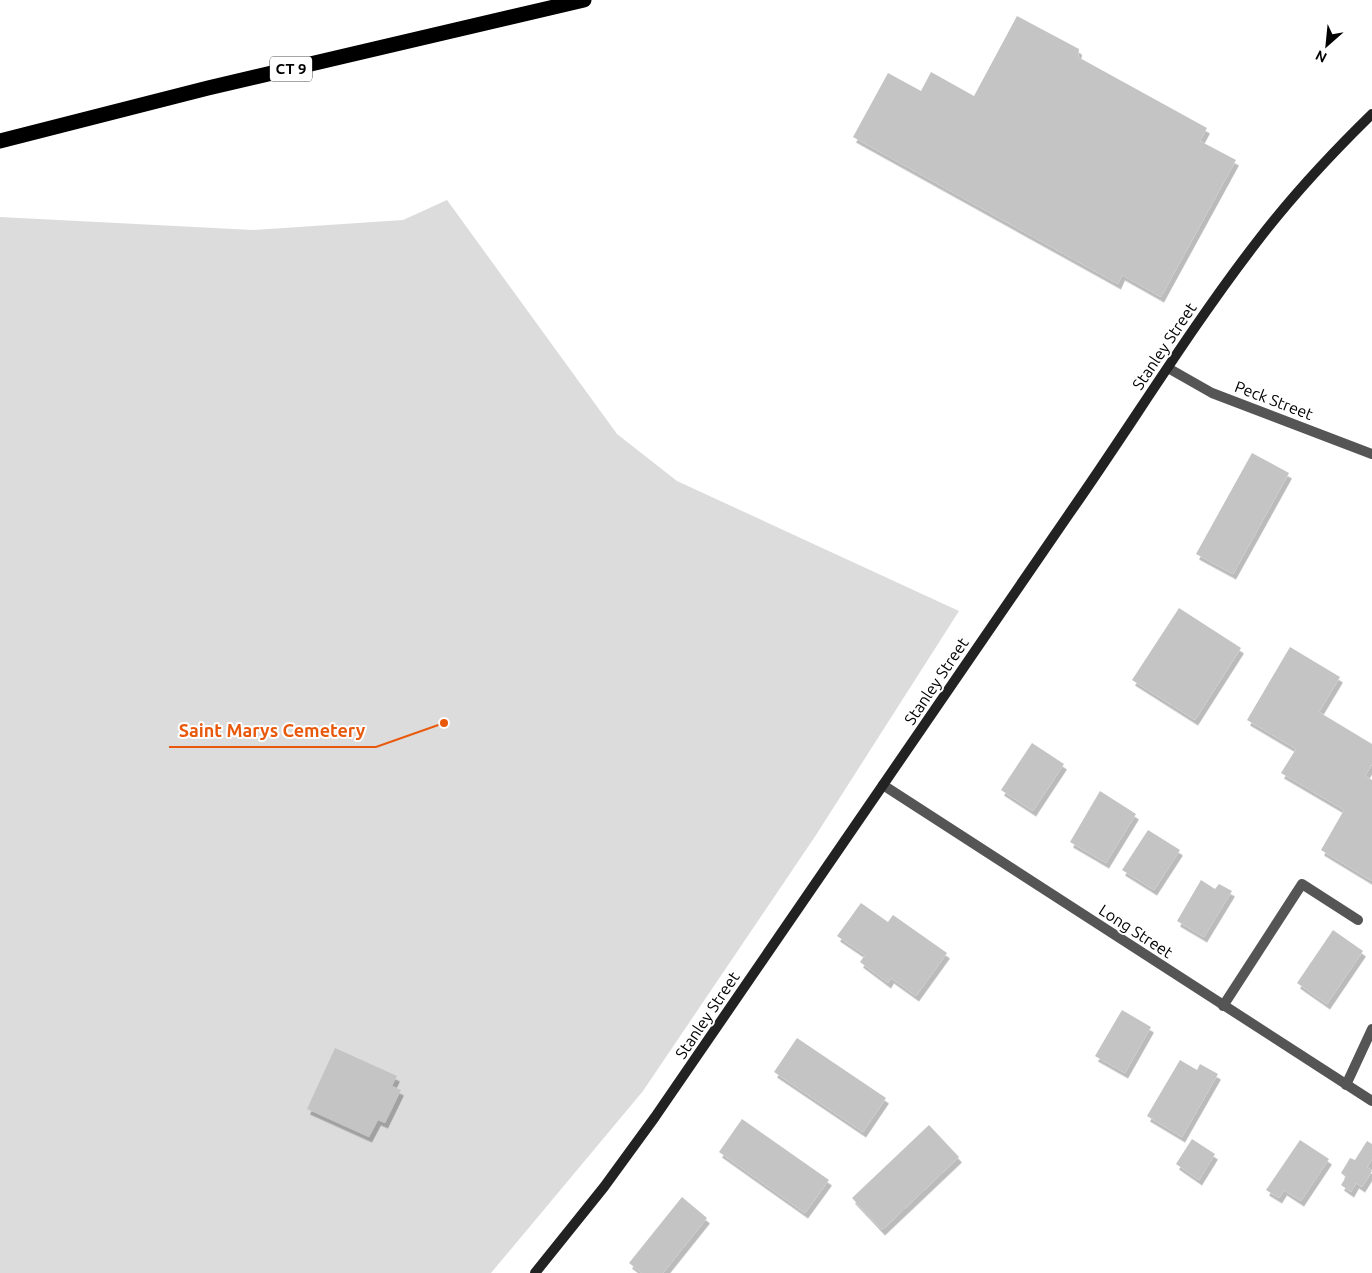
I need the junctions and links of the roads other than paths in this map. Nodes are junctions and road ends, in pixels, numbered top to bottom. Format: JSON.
{"nodes":[{"id":1,"x":584,"y":0,"type":"edge"},
{"id":2,"x":1372,"y":114,"type":"edge"},
{"id":3,"x":0,"y":142,"type":"edge"},
{"id":4,"x":1168,"y":368,"type":"junction"},
{"id":5,"x":1372,"y":454,"type":"edge"},
{"id":6,"x":883,"y":785,"type":"junction"},
{"id":7,"x":1358,"y":920,"type":"dead end"},
{"id":8,"x":1224,"y":1006,"type":"junction"},
{"id":9,"x":1372,"y":1029,"type":"edge"},
{"id":10,"x":1346,"y":1085,"type":"junction"},
{"id":11,"x":1372,"y":1101,"type":"edge"},
{"id":12,"x":535,"y":1273,"type":"edge"}],
"edges":[{"from":1,"to":3,"type":"highway","number":"CT 9"},
{"from":2,"to":4,"type":"main road","name":"Stanley Street"},
{"from":4,"to":5,"type":"street","name":"Peck Street"},
{"from":4,"to":6,"type":"main road","name":"Stanley Street"},
{"from":6,"to":8,"type":"street","name":"Long Street"},
{"from":6,"to":12,"type":"main road","name":"Stanley Street"},
{"from":7,"to":8,"type":"street"},
{"from":8,"to":10,"type":"street","name":"Long Street"},
{"from":9,"to":10,"type":"street"},
{"from":10,"to":11,"type":"street","name":"Long Street"}]}
